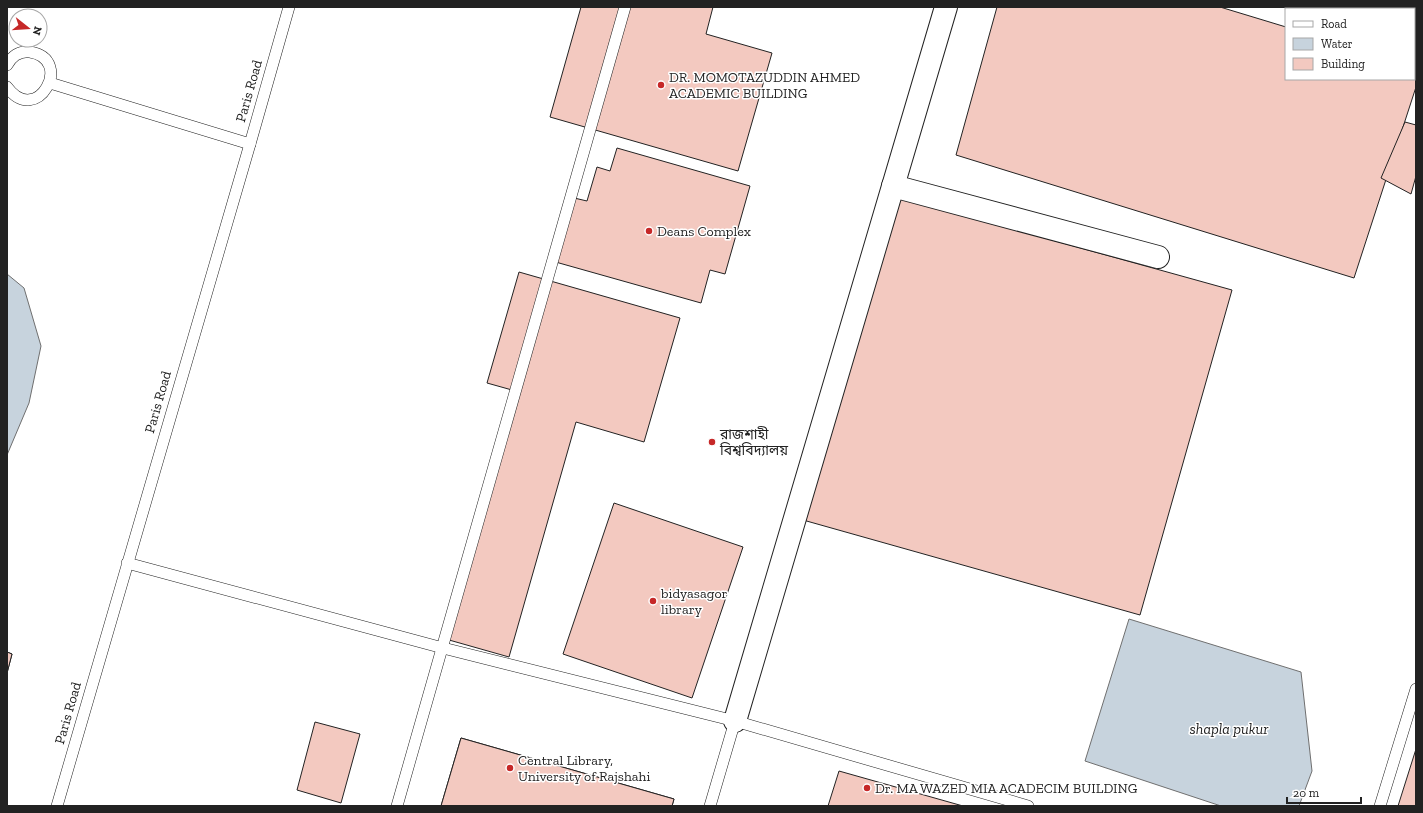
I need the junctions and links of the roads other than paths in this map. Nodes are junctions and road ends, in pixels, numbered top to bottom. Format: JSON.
{"nodes":[{"id":1,"x":289,"y":7,"type":"edge"},
{"id":2,"x":625,"y":7,"type":"edge"},
{"id":3,"x":946,"y":7,"type":"edge"},
{"id":4,"x":7,"y":65,"type":"edge"},
{"id":5,"x":50,"y":83,"type":"junction"},
{"id":6,"x":8,"y":90,"type":"edge"},
{"id":7,"x":250,"y":144,"type":"junction"},
{"id":8,"x":893,"y":186,"type":"junction"},
{"id":9,"x":1158,"y":257,"type":"dead end"},
{"id":10,"x":127,"y":563,"type":"junction"},
{"id":11,"x":443,"y":648,"type":"junction"},
{"id":12,"x":1416,"y":689,"type":"edge"},
{"id":13,"x":735,"y":721,"type":"junction"},
{"id":14,"x":56,"y":806,"type":"edge"},
{"id":15,"x":397,"y":806,"type":"edge"},
{"id":16,"x":710,"y":806,"type":"edge"},
{"id":17,"x":1028,"y":806,"type":"edge"},
{"id":18,"x":1380,"y":806,"type":"edge"}],
"edges":[{"from":1,"to":7,"type":"lane","name":"Paris Road"},
{"from":2,"to":11,"type":"lane"},
{"from":3,"to":8,"type":"street"},
{"from":4,"to":5,"type":"lane"},
{"from":5,"to":6,"type":"lane"},
{"from":5,"to":7,"type":"lane"},
{"from":7,"to":10,"type":"lane","name":"Paris Road"},
{"from":8,"to":9,"type":"street"},
{"from":8,"to":13,"type":"street"},
{"from":10,"to":11,"type":"lane"},
{"from":10,"to":14,"type":"lane","name":"Paris Road"},
{"from":11,"to":13,"type":"lane"},
{"from":11,"to":15,"type":"lane"},
{"from":12,"to":18,"type":"lane"},
{"from":13,"to":16,"type":"lane"},
{"from":13,"to":17,"type":"lane"}]}
